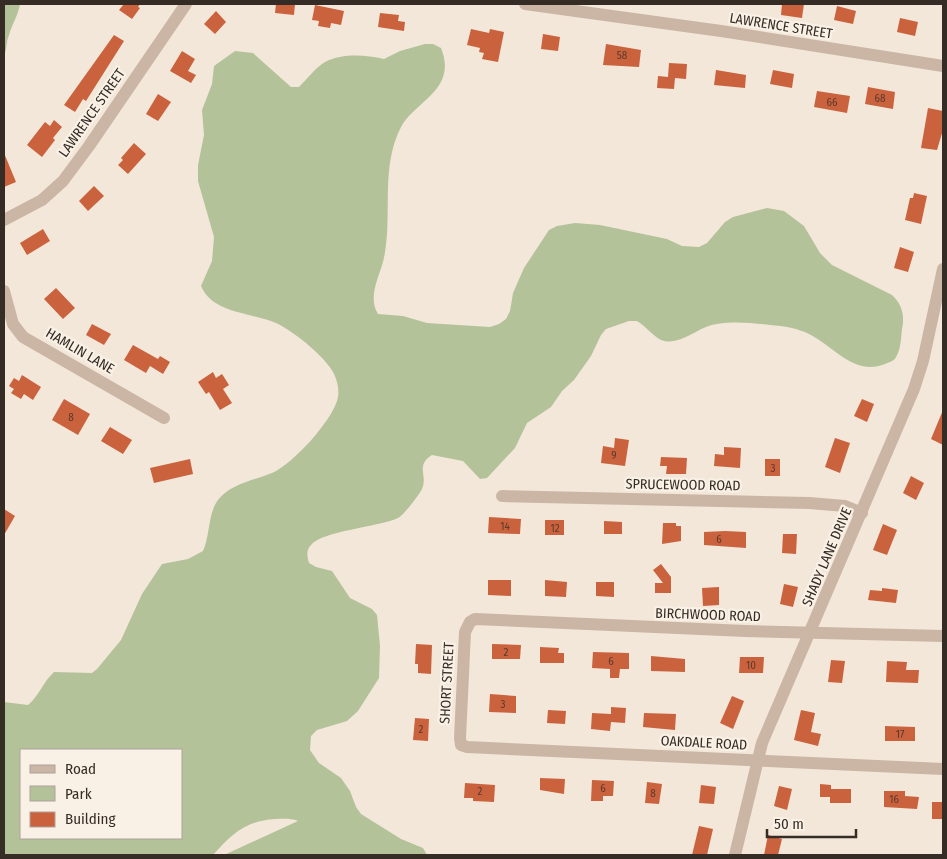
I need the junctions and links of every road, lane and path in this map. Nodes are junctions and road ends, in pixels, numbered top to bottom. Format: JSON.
{"nodes":[{"id":1,"x":186,"y":4,"type":"edge"},
{"id":2,"x":525,"y":4,"type":"edge"},
{"id":3,"x":943,"y":66,"type":"edge"},
{"id":4,"x":4,"y":220,"type":"edge"},
{"id":5,"x":943,"y":269,"type":"edge"},
{"id":6,"x":4,"y":291,"type":"edge"},
{"id":7,"x":164,"y":418,"type":"dead end"},
{"id":8,"x":502,"y":496,"type":"dead end"},
{"id":9,"x":862,"y":512,"type":"junction"},
{"id":10,"x":472,"y":620,"type":"joint"},
{"id":11,"x":811,"y":632,"type":"junction"},
{"id":12,"x":943,"y":636,"type":"edge"},
{"id":13,"x":464,"y":747,"type":"joint"},
{"id":14,"x":756,"y":761,"type":"junction"},
{"id":15,"x":943,"y":769,"type":"edge"},
{"id":16,"x":735,"y":855,"type":"edge"}],
"edges":[{"from":1,"to":4,"type":"street","name":"LAWRENCE STREET"},
{"from":2,"to":3,"type":"street","name":"LAWRENCE STREET"},
{"from":5,"to":9,"type":"street","name":"SHADY LANE DRIVE"},
{"from":6,"to":7,"type":"street","name":"HAMLIN LANE"},
{"from":8,"to":9,"type":"street","name":"SPRUCEWOOD ROAD"},
{"from":9,"to":11,"type":"street","name":"SHADY LANE DRIVE"},
{"from":10,"to":11,"type":"street","name":"BIRCHWOOD ROAD"},
{"from":10,"to":13,"type":"street","name":"SHORT STREET"},
{"from":11,"to":12,"type":"street","name":"BIRCHWOOD ROAD"},
{"from":11,"to":14,"type":"street","name":"SHADY LANE DRIVE"},
{"from":13,"to":14,"type":"street","name":"OAKDALE ROAD"},
{"from":14,"to":15,"type":"street","name":"OAKDALE ROAD"},
{"from":14,"to":16,"type":"street","name":"SHADY LANE DRIVE"}]}
